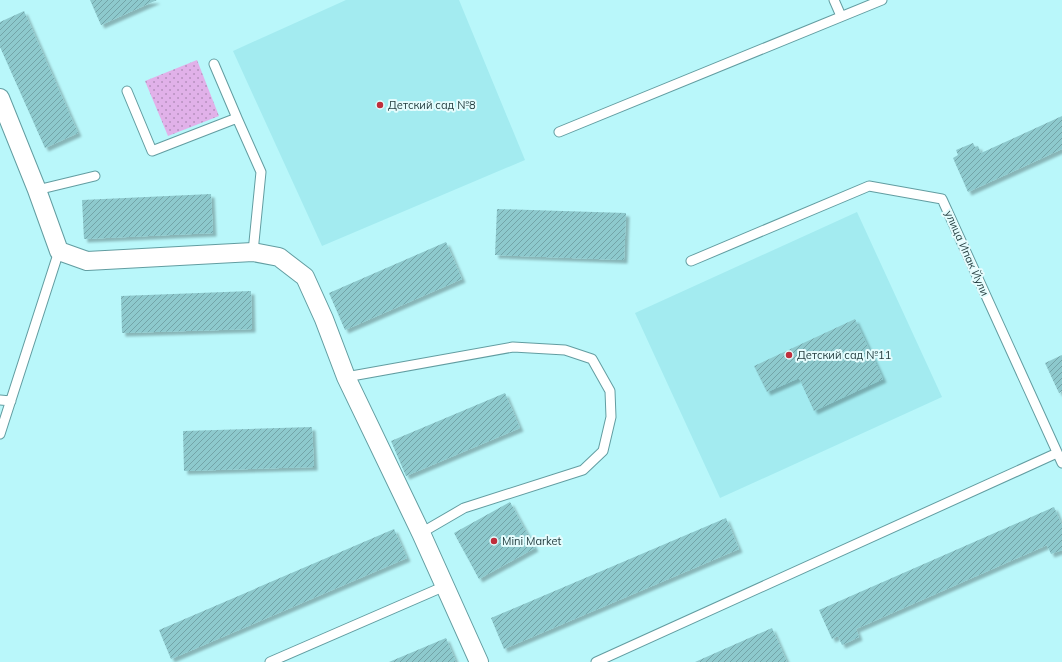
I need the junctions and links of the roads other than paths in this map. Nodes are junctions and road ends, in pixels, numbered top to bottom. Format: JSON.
{"nodes":[{"id":1,"x":834,"y":0,"type":"edge"},
{"id":2,"x":882,"y":0,"type":"edge"},
{"id":3,"x":841,"y":16,"type":"junction"},
{"id":4,"x":214,"y":64,"type":"dead end"},
{"id":5,"x":127,"y":91,"type":"dead end"},
{"id":6,"x":0,"y":98,"type":"edge"},
{"id":7,"x":237,"y":118,"type":"junction"},
{"id":8,"x":559,"y":132,"type":"dead end"},
{"id":9,"x":95,"y":176,"type":"dead end"},
{"id":10,"x":37,"y":190,"type":"junction"},
{"id":11,"x":59,"y":252,"type":"junction"},
{"id":12,"x":254,"y":252,"type":"junction"},
{"id":13,"x":692,"y":261,"type":"dead end"},
{"id":14,"x":346,"y":377,"type":"junction"},
{"id":15,"x":0,"y":400,"type":"edge"},
{"id":16,"x":11,"y":401,"type":"junction"},
{"id":17,"x":0,"y":434,"type":"edge"},
{"id":18,"x":1058,"y":453,"type":"junction"},
{"id":19,"x":1062,"y":463,"type":"edge"},
{"id":20,"x":421,"y":533,"type":"junction"},
{"id":21,"x":445,"y":586,"type":"junction"},
{"id":22,"x":270,"y":662,"type":"edge"},
{"id":23,"x":479,"y":662,"type":"edge"},
{"id":24,"x":596,"y":662,"type":"edge"}],
"edges":[{"from":1,"to":3,"type":"lane"},
{"from":2,"to":3,"type":"lane"},
{"from":3,"to":8,"type":"lane"},
{"from":4,"to":7,"type":"lane"},
{"from":5,"to":7,"type":"lane"},
{"from":6,"to":10,"type":"street"},
{"from":7,"to":12,"type":"lane"},
{"from":9,"to":10,"type":"lane"},
{"from":10,"to":11,"type":"street"},
{"from":11,"to":12,"type":"street"},
{"from":11,"to":16,"type":"lane"},
{"from":12,"to":14,"type":"street"},
{"from":13,"to":18,"type":"lane","name":"улица Ипак Йули"},
{"from":14,"to":20,"type":"street"},
{"from":14,"to":20,"type":"lane"},
{"from":15,"to":16,"type":"lane"},
{"from":16,"to":17,"type":"lane"},
{"from":18,"to":19,"type":"lane","name":"улица Ипак Йули"},
{"from":18,"to":24,"type":"lane"},
{"from":20,"to":21,"type":"street"},
{"from":21,"to":22,"type":"lane"},
{"from":21,"to":23,"type":"street"}]}
